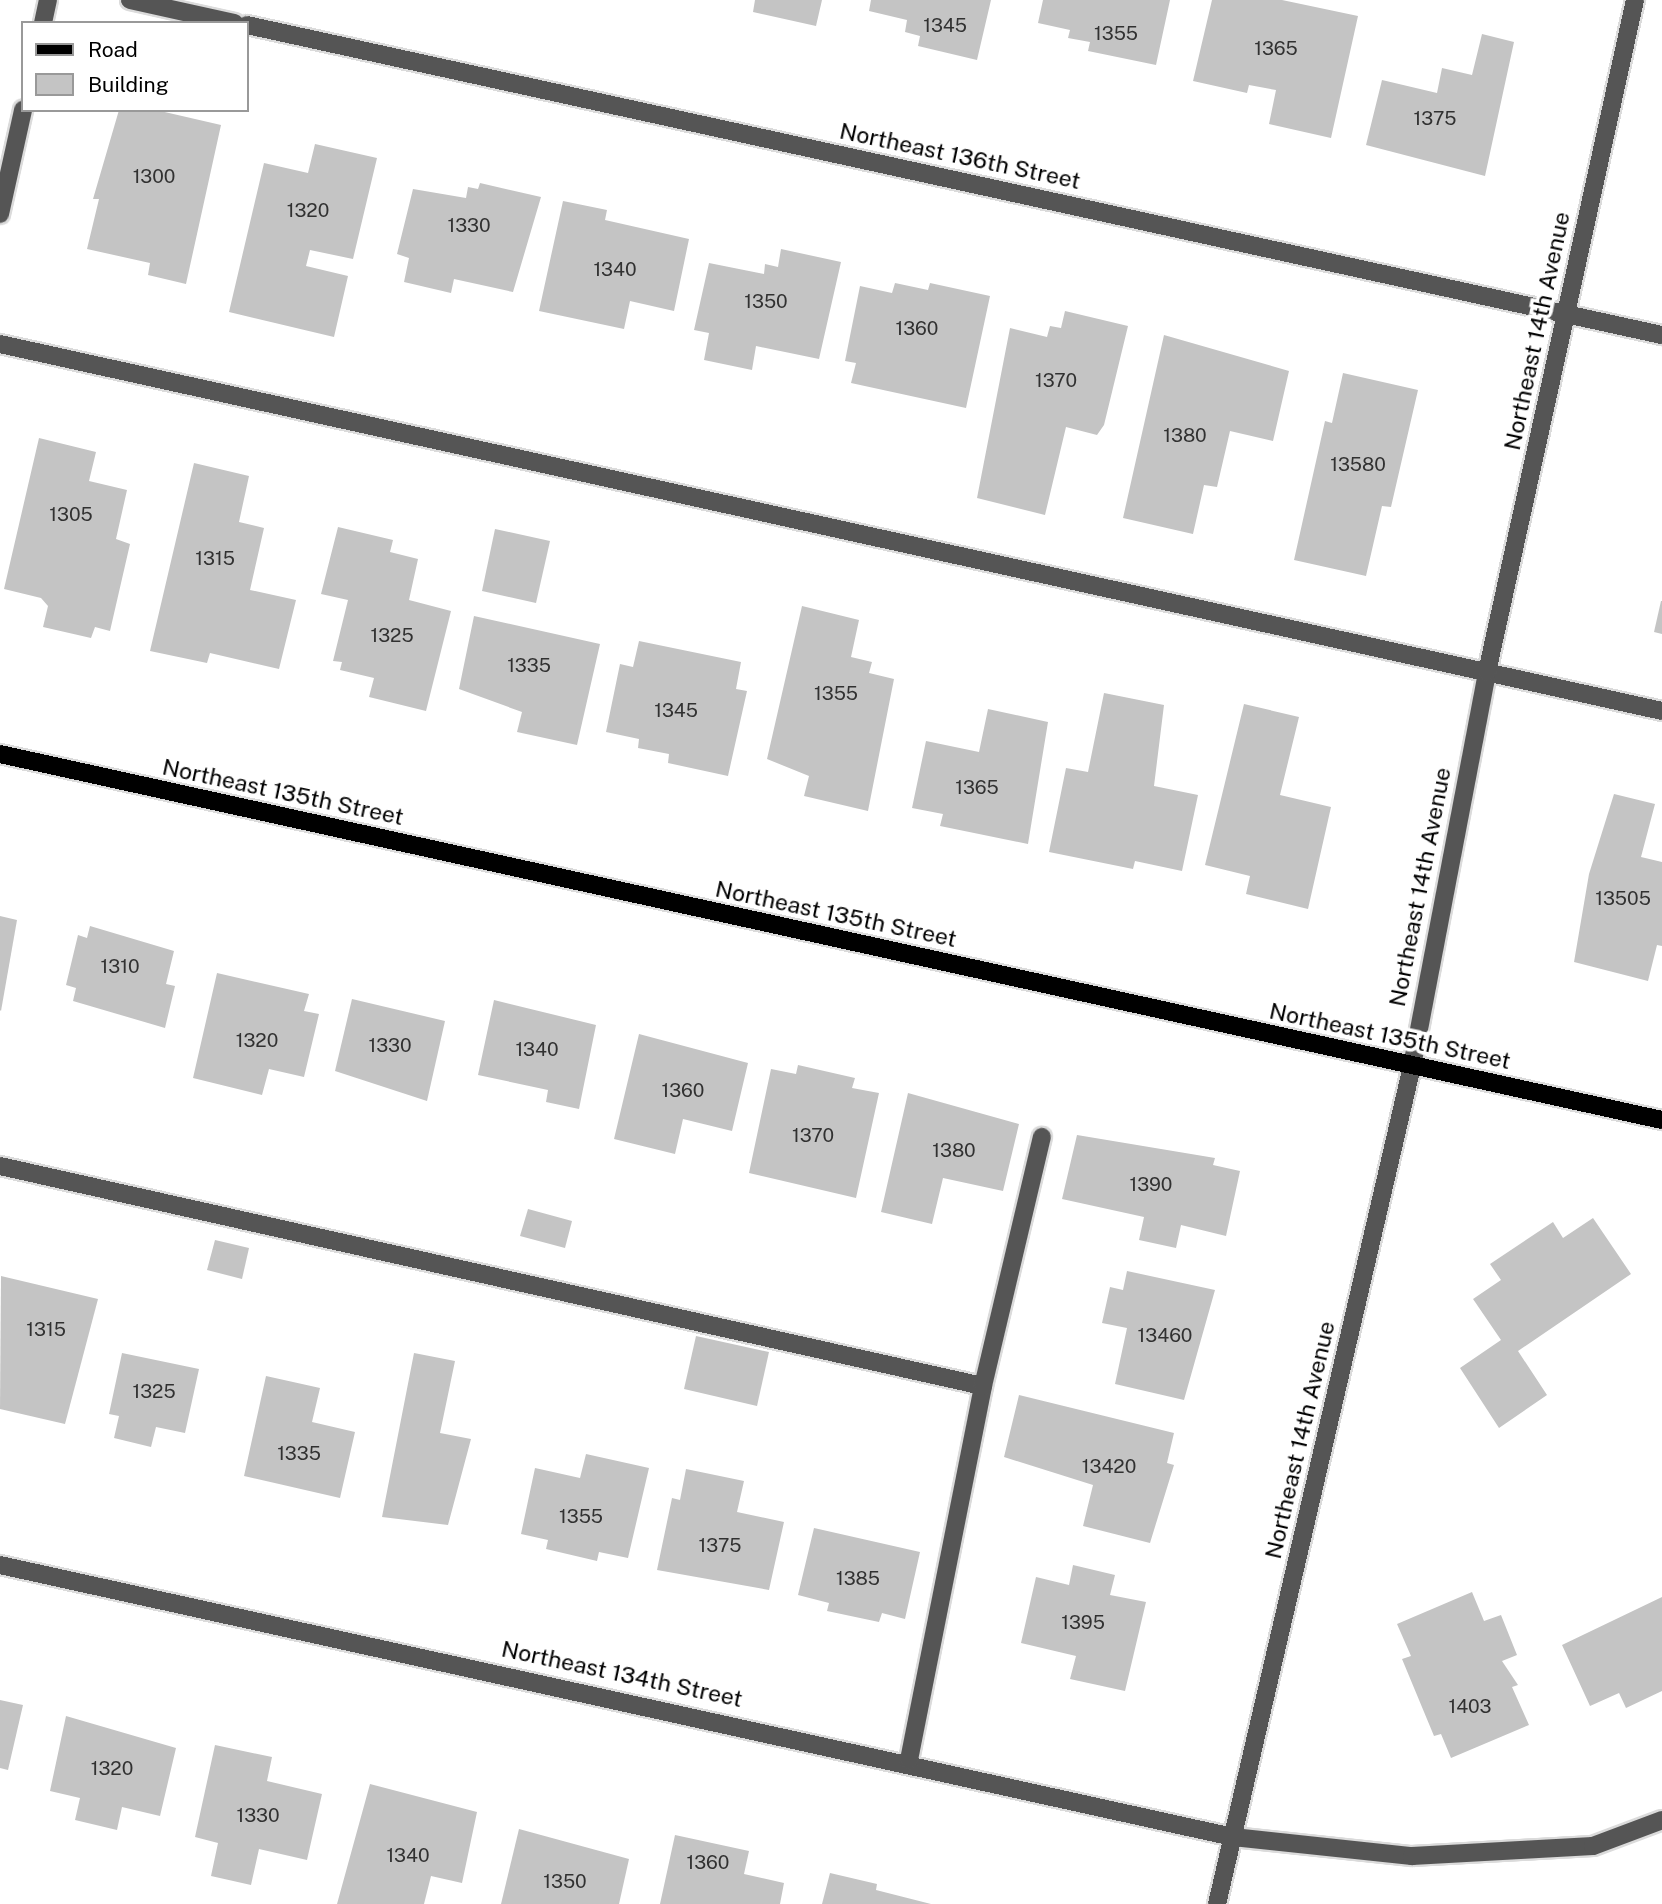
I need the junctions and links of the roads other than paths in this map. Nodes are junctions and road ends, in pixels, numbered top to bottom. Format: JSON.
{"nodes":[{"id":1,"x":48,"y":0,"type":"edge"},
{"id":2,"x":130,"y":0,"type":"edge"},
{"id":3,"x":1635,"y":0,"type":"edge"},
{"id":4,"x":43,"y":21,"type":"edge"},
{"id":5,"x":225,"y":21,"type":"edge"},
{"id":6,"x":248,"y":26,"type":"edge"},
{"id":7,"x":23,"y":112,"type":"edge"},
{"id":8,"x":0,"y":214,"type":"edge"},
{"id":9,"x":1566,"y":314,"type":"junction"},
{"id":10,"x":1662,"y":335,"type":"edge"},
{"id":11,"x":0,"y":344,"type":"edge"},
{"id":12,"x":1487,"y":672,"type":"junction"},
{"id":13,"x":1662,"y":711,"type":"edge"},
{"id":14,"x":0,"y":754,"type":"edge"},
{"id":15,"x":1412,"y":1066,"type":"junction"},
{"id":16,"x":1662,"y":1121,"type":"edge"},
{"id":17,"x":1042,"y":1137,"type":"dead end"},
{"id":18,"x":0,"y":1166,"type":"edge"},
{"id":19,"x":983,"y":1386,"type":"junction"},
{"id":20,"x":0,"y":1565,"type":"edge"},
{"id":21,"x":909,"y":1760,"type":"junction"},
{"id":22,"x":1662,"y":1820,"type":"edge"},
{"id":23,"x":1233,"y":1836,"type":"junction"},
{"id":24,"x":1217,"y":1904,"type":"edge"}],
"edges":[{"from":1,"to":4,"type":"street"},
{"from":2,"to":5,"type":"street"},
{"from":3,"to":9,"type":"street","name":"Northeast 14th Avenue"},
{"from":6,"to":9,"type":"street","name":"Northeast 136th Street"},
{"from":7,"to":8,"type":"street"},
{"from":9,"to":10,"type":"street","name":"Northeast 136th Street"},
{"from":9,"to":12,"type":"street","name":"Northeast 14th Avenue"},
{"from":11,"to":12,"type":"street"},
{"from":12,"to":13,"type":"street"},
{"from":12,"to":15,"type":"street","name":"Northeast 14th Avenue"},
{"from":14,"to":15,"type":"main road","name":"Northeast 135th Street"},
{"from":15,"to":16,"type":"main road","name":"Northeast 135th Street"},
{"from":15,"to":23,"type":"street","name":"Northeast 14th Avenue"},
{"from":17,"to":19,"type":"street"},
{"from":18,"to":19,"type":"street"},
{"from":19,"to":21,"type":"street"},
{"from":20,"to":21,"type":"street","name":"Northeast 134th Street"},
{"from":21,"to":23,"type":"street","name":"Northeast 134th Street"},
{"from":22,"to":23,"type":"street","name":"Northeast 134th Street"},
{"from":23,"to":24,"type":"street","name":"Northeast 14th Avenue"}]}
